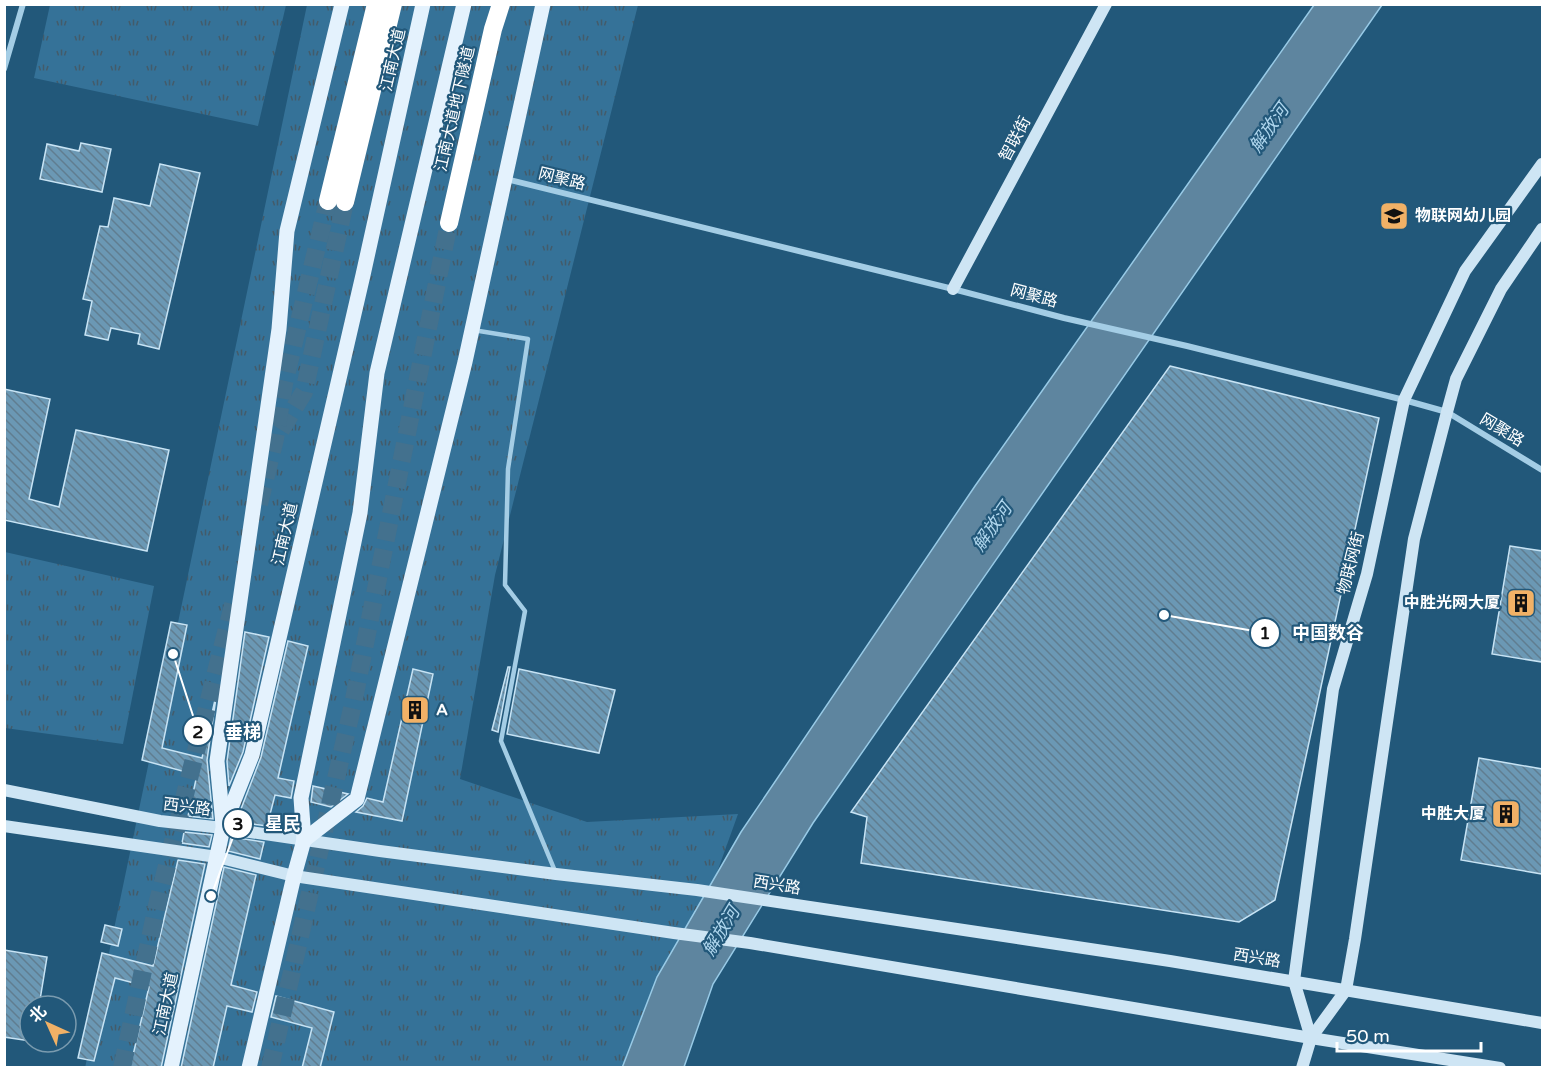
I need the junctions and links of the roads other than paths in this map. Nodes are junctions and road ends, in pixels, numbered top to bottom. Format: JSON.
{"nodes":[{"id":1,"x":23,"y":4,"type":"edge"},
{"id":2,"x":342,"y":4,"type":"edge"},
{"id":3,"x":375,"y":4,"type":"edge"},
{"id":4,"x":393,"y":4,"type":"edge"},
{"id":5,"x":423,"y":4,"type":"edge"},
{"id":6,"x":464,"y":4,"type":"edge"},
{"id":7,"x":495,"y":4,"type":"edge"},
{"id":8,"x":501,"y":4,"type":"edge"},
{"id":9,"x":543,"y":4,"type":"edge"},
{"id":10,"x":1106,"y":4,"type":"edge"},
{"id":11,"x":493,"y":29,"type":"junction"},
{"id":12,"x":4,"y":69,"type":"edge"},
{"id":13,"x":1542,"y":164,"type":"edge"},
{"id":14,"x":505,"y":179,"type":"junction"},
{"id":15,"x":449,"y":223,"type":"tunnel mouth"},
{"id":16,"x":1542,"y":229,"type":"edge"},
{"id":17,"x":953,"y":289,"type":"junction"},
{"id":18,"x":472,"y":330,"type":"junction"},
{"id":19,"x":1404,"y":400,"type":"junction"},
{"id":20,"x":1447,"y":412,"type":"junction"},
{"id":21,"x":1542,"y":470,"type":"edge"},
{"id":22,"x":4,"y":790,"type":"edge"},
{"id":23,"x":4,"y":826,"type":"edge"},
{"id":24,"x":223,"y":828,"type":"junction"},
{"id":25,"x":304,"y":840,"type":"junction"},
{"id":26,"x":217,"y":857,"type":"junction"},
{"id":27,"x":556,"y":874,"type":"junction"},
{"id":28,"x":294,"y":876,"type":"junction"},
{"id":29,"x":1294,"y":981,"type":"junction"},
{"id":30,"x":1346,"y":990,"type":"junction"},
{"id":31,"x":1542,"y":1023,"type":"edge"},
{"id":32,"x":1311,"y":1038,"type":"junction"},
{"id":33,"x":171,"y":1068,"type":"edge"},
{"id":34,"x":249,"y":1068,"type":"edge"},
{"id":35,"x":1302,"y":1068,"type":"edge"},
{"id":36,"x":1500,"y":1068,"type":"edge"}],
"edges":[{"from":1,"to":12,"type":"street"},
{"from":2,"to":24,"type":"main road"},
{"from":3,"to":4,"type":"highway"},
{"from":5,"to":24,"type":"main road","name":"江南大道"},
{"from":6,"to":25,"type":"main road"},
{"from":7,"to":11,"type":"highway"},
{"from":8,"to":11,"type":"highway","name":"江南大道地下隧道"},
{"from":9,"to":14,"type":"main road"},
{"from":10,"to":17,"type":"main road","name":"智联街"},
{"from":11,"to":15,"type":"highway","name":"江南大道地下隧道"},
{"from":13,"to":19,"type":"main road","name":"物联网街"},
{"from":14,"to":17,"type":"street","name":"网聚路"},
{"from":14,"to":18,"type":"main road"},
{"from":16,"to":20,"type":"main road"},
{"from":17,"to":19,"type":"street","name":"网聚路"},
{"from":18,"to":25,"type":"main road"},
{"from":18,"to":27,"type":"lane"},
{"from":19,"to":20,"type":"street","name":"网聚路"},
{"from":19,"to":29,"type":"main road","name":"物联网街"},
{"from":20,"to":21,"type":"street","name":"网聚路"},
{"from":20,"to":30,"type":"main road"},
{"from":22,"to":24,"type":"main road","name":"西兴路"},
{"from":23,"to":26,"type":"main road"},
{"from":24,"to":25,"type":"main road","name":"西兴路"},
{"from":24,"to":26,"type":"main road","name":"江南大道"},
{"from":25,"to":27,"type":"main road","name":"西兴路"},
{"from":25,"to":28,"type":"main road"},
{"from":26,"to":28,"type":"main road"},
{"from":26,"to":33,"type":"main road","name":"江南大道"},
{"from":27,"to":29,"type":"main road","name":"西兴路"},
{"from":28,"to":32,"type":"main road"},
{"from":28,"to":34,"type":"main road"},
{"from":29,"to":30,"type":"main road","name":"西兴路"},
{"from":29,"to":32,"type":"main road","name":"物联网街"},
{"from":30,"to":31,"type":"main road","name":"西兴路"},
{"from":30,"to":32,"type":"main road"},
{"from":32,"to":35,"type":"main road"},
{"from":32,"to":36,"type":"main road"}]}
